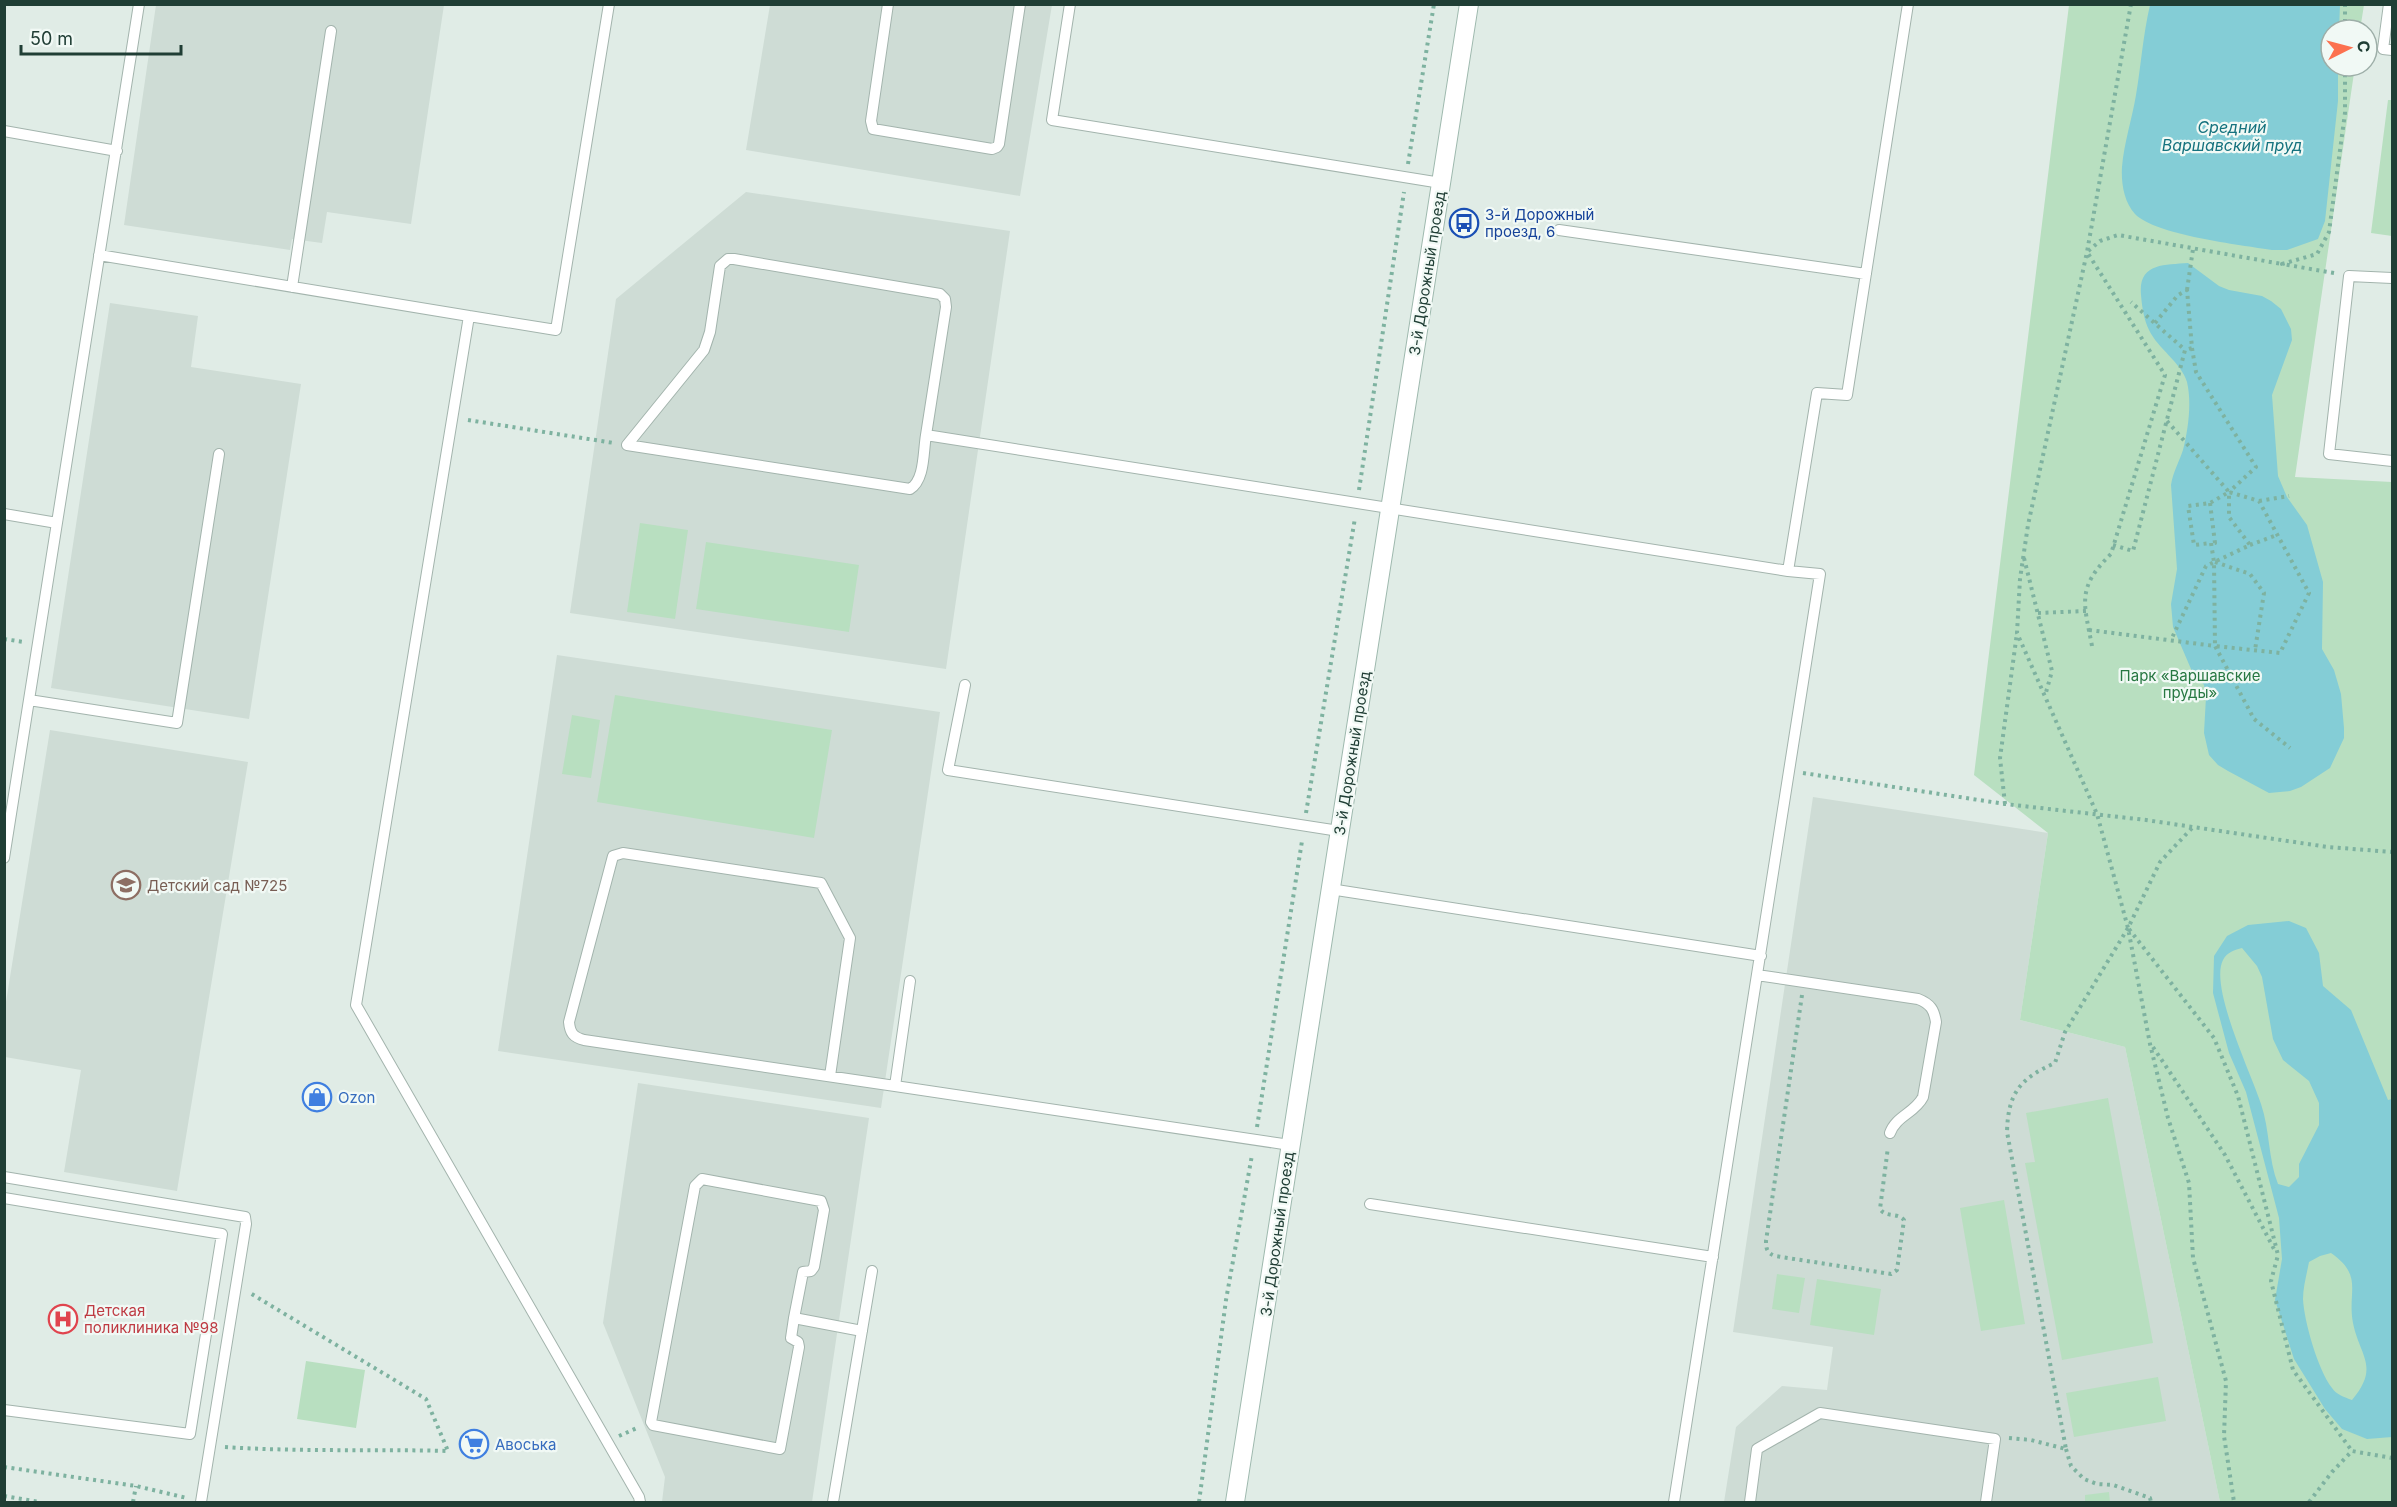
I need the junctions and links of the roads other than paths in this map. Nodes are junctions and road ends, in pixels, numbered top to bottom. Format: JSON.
{"nodes":[{"id":1,"x":139,"y":4,"type":"edge"},
{"id":2,"x":609,"y":4,"type":"edge"},
{"id":3,"x":888,"y":4,"type":"edge"},
{"id":4,"x":1020,"y":4,"type":"edge"},
{"id":5,"x":1070,"y":4,"type":"edge"},
{"id":6,"x":1469,"y":4,"type":"edge"},
{"id":7,"x":1908,"y":4,"type":"edge"},
{"id":8,"x":2389,"y":4,"type":"edge"},
{"id":9,"x":331,"y":31,"type":"dead end"},
{"id":10,"x":2392,"y":50,"type":"edge"},
{"id":11,"x":4,"y":131,"type":"edge"},
{"id":12,"x":117,"y":151,"type":"junction"},
{"id":13,"x":1441,"y":183,"type":"junction"},
{"id":14,"x":1559,"y":230,"type":"dead end"},
{"id":15,"x":99,"y":255,"type":"junction"},
{"id":16,"x":1866,"y":274,"type":"junction"},
{"id":17,"x":2392,"y":278,"type":"edge"},
{"id":18,"x":292,"y":287,"type":"junction"},
{"id":19,"x":469,"y":316,"type":"junction"},
{"id":20,"x":926,"y":435,"type":"junction"},
{"id":21,"x":219,"y":454,"type":"dead end"},
{"id":22,"x":2392,"y":461,"type":"edge"},
{"id":23,"x":1390,"y":509,"type":"junction"},
{"id":24,"x":4,"y":514,"type":"edge"},
{"id":25,"x":57,"y":523,"type":"junction"},
{"id":26,"x":1788,"y":571,"type":"junction"},
{"id":27,"x":965,"y":685,"type":"dead end"},
{"id":28,"x":29,"y":700,"type":"junction"},
{"id":29,"x":1339,"y":831,"type":"junction"},
{"id":30,"x":4,"y":858,"type":"edge"},
{"id":31,"x":1330,"y":889,"type":"junction"},
{"id":32,"x":1761,"y":956,"type":"junction"},
{"id":33,"x":1758,"y":975,"type":"junction"},
{"id":34,"x":910,"y":981,"type":"dead end"},
{"id":35,"x":830,"y":1077,"type":"junction"},
{"id":36,"x":895,"y":1086,"type":"junction"},
{"id":37,"x":1890,"y":1133,"type":"road end"},
{"id":38,"x":1290,"y":1145,"type":"junction"},
{"id":39,"x":4,"y":1177,"type":"edge"},
{"id":40,"x":4,"y":1198,"type":"edge"},
{"id":41,"x":1370,"y":1204,"type":"dead end"},
{"id":42,"x":1713,"y":1257,"type":"junction"},
{"id":43,"x":872,"y":1271,"type":"dead end"},
{"id":44,"x":794,"y":1318,"type":"junction"},
{"id":45,"x":862,"y":1331,"type":"junction"},
{"id":46,"x":4,"y":1410,"type":"edge"},
{"id":47,"x":190,"y":1434,"type":"junction"},
{"id":48,"x":210,"y":1441,"type":"junction"},
{"id":49,"x":201,"y":1502,"type":"edge"},
{"id":50,"x":640,"y":1503,"type":"edge"},
{"id":51,"x":833,"y":1503,"type":"edge"},
{"id":52,"x":1235,"y":1503,"type":"edge"},
{"id":53,"x":1674,"y":1503,"type":"edge"},
{"id":54,"x":1749,"y":1503,"type":"edge"},
{"id":55,"x":1986,"y":1503,"type":"edge"}],
"edges":[{"from":1,"to":12,"type":"lane"},
{"from":2,"to":19,"type":"lane"},
{"from":3,"to":4,"type":"lane"},
{"from":5,"to":13,"type":"lane"},
{"from":6,"to":13,"type":"street","name":"3-й Дорожный проезд"},
{"from":7,"to":16,"type":"lane"},
{"from":8,"to":10,"type":"lane"},
{"from":9,"to":18,"type":"lane"},
{"from":11,"to":12,"type":"lane"},
{"from":12,"to":15,"type":"lane"},
{"from":13,"to":23,"type":"street","name":"3-й Дорожный проезд"},
{"from":14,"to":16,"type":"lane"},
{"from":15,"to":18,"type":"lane"},
{"from":15,"to":25,"type":"lane"},
{"from":16,"to":26,"type":"lane"},
{"from":17,"to":22,"type":"lane"},
{"from":18,"to":19,"type":"lane"},
{"from":19,"to":50,"type":"lane"},
{"from":20,"to":20,"type":"lane"},
{"from":20,"to":23,"type":"lane"},
{"from":21,"to":28,"type":"lane"},
{"from":23,"to":26,"type":"lane"},
{"from":23,"to":29,"type":"street","name":"3-й Дорожный проезд"},
{"from":24,"to":25,"type":"lane"},
{"from":25,"to":28,"type":"lane"},
{"from":26,"to":32,"type":"lane"},
{"from":27,"to":29,"type":"lane"},
{"from":28,"to":30,"type":"lane"},
{"from":29,"to":31,"type":"street","name":"3-й Дорожный проезд"},
{"from":31,"to":32,"type":"lane"},
{"from":31,"to":38,"type":"street","name":"3-й Дорожный проезд"},
{"from":32,"to":33,"type":"lane"},
{"from":33,"to":37,"type":"lane"},
{"from":33,"to":42,"type":"lane"},
{"from":34,"to":36,"type":"lane"},
{"from":35,"to":35,"type":"lane"},
{"from":35,"to":36,"type":"lane"},
{"from":36,"to":38,"type":"lane"},
{"from":38,"to":52,"type":"street","name":"3-й Дорожный проезд"},
{"from":39,"to":48,"type":"lane"},
{"from":40,"to":47,"type":"lane"},
{"from":41,"to":42,"type":"lane"},
{"from":42,"to":53,"type":"lane"},
{"from":43,"to":45,"type":"lane"},
{"from":44,"to":44,"type":"lane"},
{"from":44,"to":45,"type":"lane"},
{"from":45,"to":51,"type":"lane"},
{"from":46,"to":47,"type":"lane"},
{"from":47,"to":48,"type":"lane"},
{"from":48,"to":49,"type":"lane"},
{"from":54,"to":55,"type":"lane"}]}
